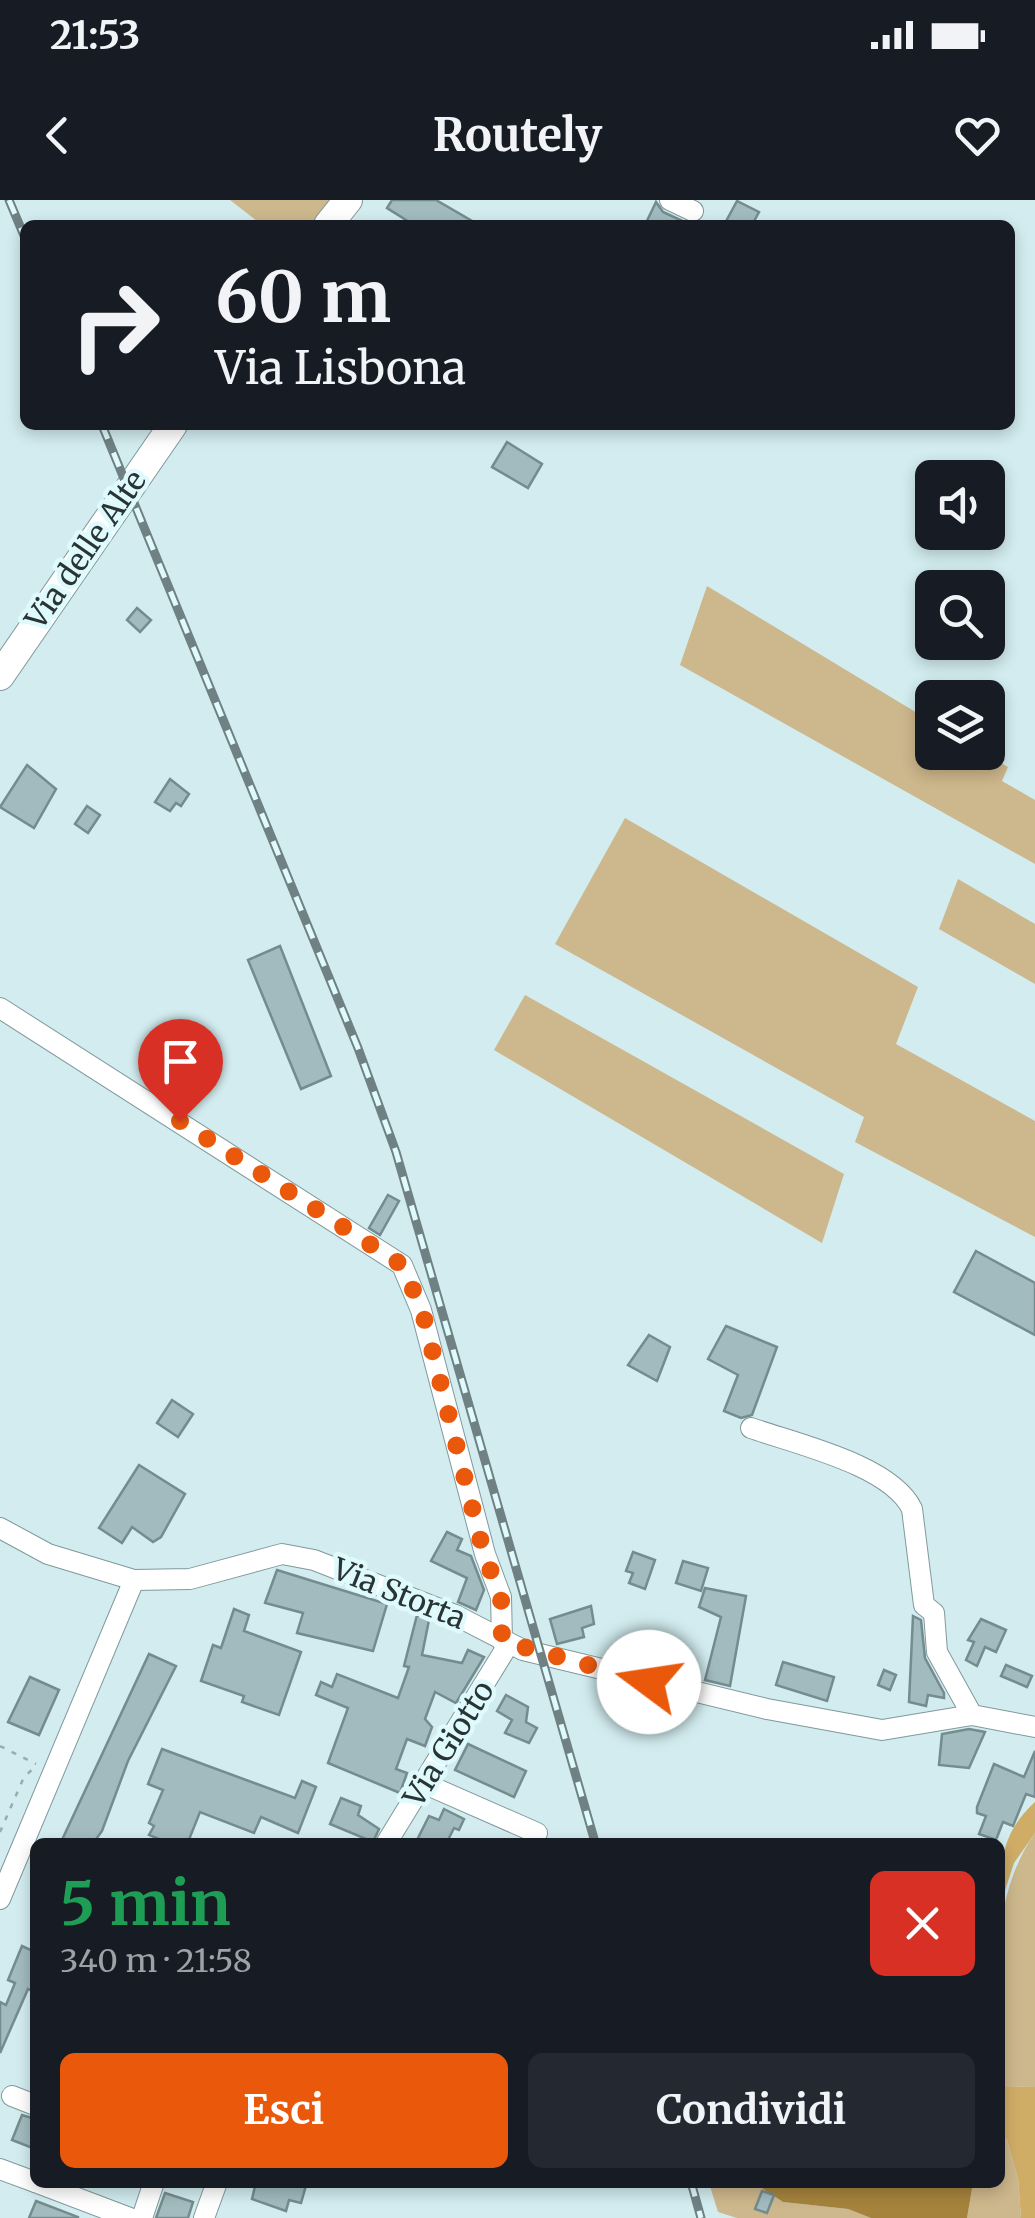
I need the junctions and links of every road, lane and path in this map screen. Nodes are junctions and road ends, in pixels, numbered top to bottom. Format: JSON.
{"nodes":[{"id":1,"x":348,"y":200,"type":"edge"},
{"id":2,"x":670,"y":200,"type":"edge"},
{"id":3,"x":693,"y":212,"type":"dead end"},
{"id":4,"x":332,"y":220,"type":"edge"},
{"id":5,"x":171,"y":430,"type":"edge"},
{"id":6,"x":0,"y":676,"type":"edge"},
{"id":7,"x":0,"y":1008,"type":"edge"},
{"id":8,"x":751,"y":1428,"type":"dead end"},
{"id":9,"x":0,"y":1528,"type":"edge"},
{"id":10,"x":134,"y":1580,"type":"junction"},
{"id":11,"x":505,"y":1643,"type":"junction"},
{"id":12,"x":972,"y":1715,"type":"junction"},
{"id":13,"x":1035,"y":1727,"type":"edge"},
{"id":14,"x":0,"y":1746,"type":"edge"},
{"id":15,"x":38,"y":1765,"type":"dead end"},
{"id":16,"x":424,"y":1783,"type":"junction"},
{"id":17,"x":538,"y":1833,"type":"dead end"},
{"id":18,"x":390,"y":1838,"type":"edge"},
{"id":19,"x":0,"y":1899,"type":"edge"},
{"id":20,"x":12,"y":2096,"type":"dead end"},
{"id":21,"x":30,"y":2103,"type":"edge"},
{"id":22,"x":0,"y":2169,"type":"edge"},
{"id":23,"x":30,"y":2180,"type":"edge"},
{"id":24,"x":51,"y":2188,"type":"edge"},
{"id":25,"x":152,"y":2188,"type":"edge"},
{"id":26,"x":214,"y":2188,"type":"edge"},
{"id":27,"x":130,"y":2218,"type":"edge"},
{"id":28,"x":142,"y":2218,"type":"edge"},
{"id":29,"x":204,"y":2218,"type":"edge"}],
"edges":[{"from":1,"to":4,"type":"street"},
{"from":2,"to":3,"type":"street"},
{"from":5,"to":6,"type":"street","name":"Via delle Alte"},
{"from":7,"to":11,"type":"street"},
{"from":8,"to":12,"type":"street"},
{"from":9,"to":10,"type":"street","name":"Via Storta"},
{"from":10,"to":11,"type":"street","name":"Via Storta"},
{"from":10,"to":19,"type":"street"},
{"from":11,"to":12,"type":"street","name":"Via Storta"},
{"from":11,"to":16,"type":"street","name":"Via Giotto"},
{"from":12,"to":13,"type":"street","name":"Via Storta"},
{"from":14,"to":15,"type":"path"},
{"from":16,"to":17,"type":"street"},
{"from":16,"to":18,"type":"street","name":"Via Giotto"},
{"from":20,"to":21,"type":"street"},
{"from":22,"to":23,"type":"street"},
{"from":24,"to":27,"type":"street"},
{"from":25,"to":28,"type":"street"},
{"from":26,"to":29,"type":"street"}]}
